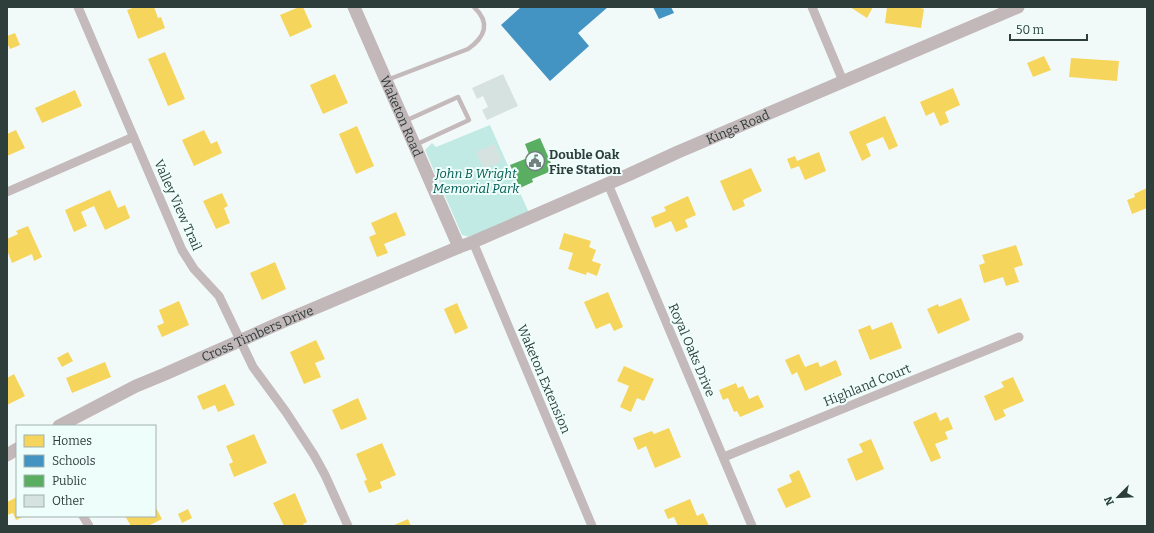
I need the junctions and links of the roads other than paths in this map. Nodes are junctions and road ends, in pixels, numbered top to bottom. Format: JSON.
{"nodes":[{"id":1,"x":78,"y":7,"type":"edge"},
{"id":2,"x":354,"y":7,"type":"edge"},
{"id":3,"x":474,"y":7,"type":"edge"},
{"id":4,"x":812,"y":7,"type":"edge"},
{"id":5,"x":1018,"y":7,"type":"edge"},
{"id":6,"x":386,"y":81,"type":"junction"},
{"id":7,"x":843,"y":81,"type":"junction"},
{"id":8,"x":404,"y":122,"type":"junction"},
{"id":9,"x":133,"y":137,"type":"junction"},
{"id":10,"x":414,"y":146,"type":"junction"},
{"id":11,"x":608,"y":184,"type":"junction"},
{"id":12,"x":7,"y":192,"type":"edge"},
{"id":13,"x":473,"y":242,"type":"junction"},
{"id":14,"x":459,"y":247,"type":"junction"},
{"id":15,"x":1019,"y":337,"type":"dead end"},
{"id":16,"x":241,"y":341,"type":"junction"},
{"id":17,"x":61,"y":425,"type":"edge"},
{"id":18,"x":16,"y":450,"type":"edge"},
{"id":19,"x":7,"y":455,"type":"edge"},
{"id":20,"x":724,"y":457,"type":"junction"},
{"id":21,"x":84,"y":517,"type":"edge"},
{"id":22,"x":89,"y":526,"type":"edge"},
{"id":23,"x":348,"y":526,"type":"edge"},
{"id":24,"x":592,"y":526,"type":"edge"},
{"id":25,"x":752,"y":526,"type":"edge"}],
"edges":[{"from":1,"to":9,"type":"street","name":"Valley View Trail"},
{"from":2,"to":6,"type":"street","name":"Waketon Road"},
{"from":3,"to":6,"type":"lane"},
{"from":4,"to":7,"type":"street"},
{"from":5,"to":7,"type":"street","name":"Kings Road"},
{"from":6,"to":8,"type":"street","name":"Waketon Road"},
{"from":7,"to":11,"type":"street","name":"Kings Road"},
{"from":8,"to":10,"type":"street","name":"Waketon Road"},
{"from":8,"to":10,"type":"lane"},
{"from":9,"to":12,"type":"street"},
{"from":9,"to":16,"type":"street","name":"Valley View Trail"},
{"from":10,"to":14,"type":"street","name":"Waketon Road"},
{"from":11,"to":13,"type":"street","name":"Kings Road"},
{"from":11,"to":20,"type":"street","name":"Royal Oaks Drive"},
{"from":13,"to":14,"type":"street","name":"Kings Road"},
{"from":13,"to":24,"type":"street","name":"Waketon Extension"},
{"from":14,"to":16,"type":"street","name":"Cross Timbers Drive"},
{"from":15,"to":20,"type":"street","name":"Highland Court"},
{"from":16,"to":17,"type":"street","name":"Cross Timbers Drive"},
{"from":16,"to":23,"type":"street","name":"Valley View Trail"},
{"from":18,"to":19,"type":"street"},
{"from":20,"to":25,"type":"street","name":"Royal Oaks Drive"},
{"from":21,"to":22,"type":"street"}]}
